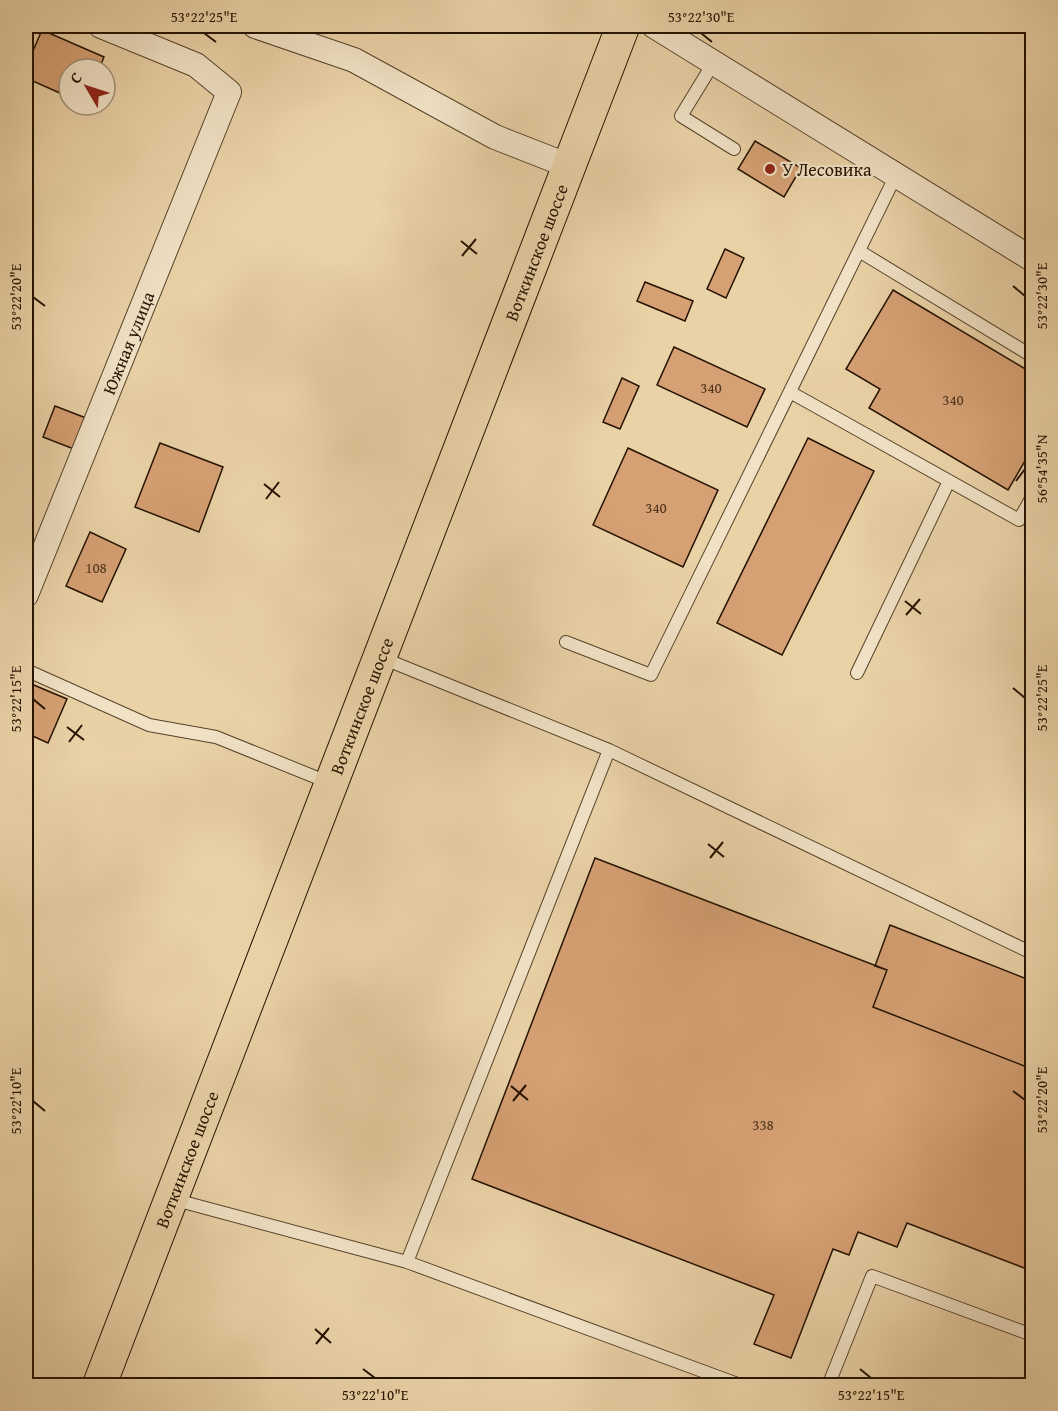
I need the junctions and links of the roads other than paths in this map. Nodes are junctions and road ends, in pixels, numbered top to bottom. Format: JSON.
{"nodes":[{"id":1,"x":101,"y":26,"type":"edge"},
{"id":2,"x":255,"y":26,"type":"edge"},
{"id":3,"x":623,"y":26,"type":"edge"},
{"id":4,"x":654,"y":26,"type":"edge"},
{"id":5,"x":714,"y":62,"type":"junction"},
{"id":6,"x":734,"y":149,"type":"dead end"},
{"id":7,"x":569,"y":166,"type":"junction"},
{"id":8,"x":896,"y":175,"type":"junction"},
{"id":9,"x":859,"y":251,"type":"junction"},
{"id":10,"x":1032,"y":259,"type":"edge"},
{"id":11,"x":1032,"y":356,"type":"edge"},
{"id":12,"x":790,"y":392,"type":"junction"},
{"id":13,"x":949,"y":481,"type":"junction"},
{"id":14,"x":1032,"y":497,"type":"edge"},
{"id":15,"x":26,"y":595,"type":"edge"},
{"id":16,"x":566,"y":642,"type":"dead end"},
{"id":17,"x":380,"y":657,"type":"junction"},
{"id":18,"x":26,"y":670,"type":"edge"},
{"id":19,"x":857,"y":673,"type":"dead end"},
{"id":20,"x":609,"y":750,"type":"junction"},
{"id":21,"x":331,"y":783,"type":"junction"},
{"id":22,"x":1032,"y":953,"type":"edge"},
{"id":23,"x":171,"y":1199,"type":"junction"},
{"id":24,"x":407,"y":1262,"type":"junction"},
{"id":25,"x":1032,"y":1335,"type":"edge"},
{"id":26,"x":99,"y":1386,"type":"edge"},
{"id":27,"x":743,"y":1386,"type":"edge"},
{"id":28,"x":828,"y":1386,"type":"edge"}],
"edges":[{"from":1,"to":15,"type":"street","name":"Южная улица"},
{"from":2,"to":7,"type":"street"},
{"from":3,"to":7,"type":"main road","name":"Воткинское шоссе"},
{"from":4,"to":5,"type":"street"},
{"from":5,"to":6,"type":"lane"},
{"from":5,"to":8,"type":"street"},
{"from":7,"to":17,"type":"main road","name":"Воткинское шоссе"},
{"from":8,"to":9,"type":"lane"},
{"from":8,"to":10,"type":"street"},
{"from":9,"to":11,"type":"lane"},
{"from":9,"to":12,"type":"lane"},
{"from":12,"to":13,"type":"lane"},
{"from":12,"to":16,"type":"lane"},
{"from":13,"to":14,"type":"lane"},
{"from":13,"to":19,"type":"lane"},
{"from":17,"to":20,"type":"lane"},
{"from":17,"to":21,"type":"main road","name":"Воткинское шоссе"},
{"from":18,"to":21,"type":"lane"},
{"from":20,"to":22,"type":"lane"},
{"from":20,"to":24,"type":"lane"},
{"from":21,"to":23,"type":"main road","name":"Воткинское шоссе"},
{"from":23,"to":24,"type":"lane"},
{"from":23,"to":26,"type":"main road","name":"Воткинское шоссе"},
{"from":24,"to":27,"type":"lane"},
{"from":25,"to":28,"type":"lane"}]}
